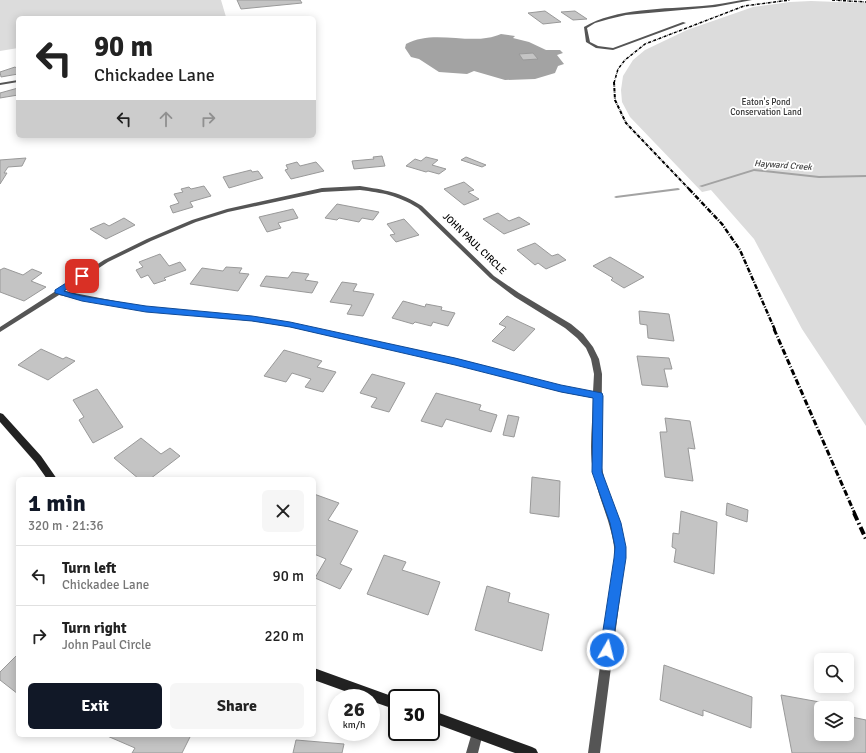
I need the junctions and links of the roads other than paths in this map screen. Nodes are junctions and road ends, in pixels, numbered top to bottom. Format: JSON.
{"nodes":[{"id":1,"x":751,"y":0,"type":"edge"},
{"id":2,"x":746,"y":1,"type":"edge"},
{"id":3,"x":684,"y":23,"type":"dead end"},
{"id":4,"x":16,"y":81,"type":"edge"},
{"id":5,"x":0,"y":84,"type":"edge"},
{"id":6,"x":57,"y":292,"type":"junction"},
{"id":7,"x":0,"y":330,"type":"edge"},
{"id":8,"x":598,"y":396,"type":"junction"},
{"id":9,"x":0,"y":416,"type":"edge"},
{"id":10,"x":51,"y":477,"type":"edge"},
{"id":11,"x":316,"y":675,"type":"edge"},
{"id":12,"x":388,"y":701,"type":"edge"},
{"id":13,"x":440,"y":719,"type":"edge"},
{"id":14,"x":477,"y":733,"type":"junction"},
{"id":15,"x":472,"y":753,"type":"edge"},
{"id":16,"x":532,"y":753,"type":"edge"},
{"id":17,"x":594,"y":753,"type":"edge"}],
"edges":[{"from":1,"to":2,"type":"lane"},
{"from":2,"to":3,"type":"lane"},
{"from":4,"to":5,"type":"street"},
{"from":6,"to":7,"type":"street","name":"JOHN PAUL CIRCLE"},
{"from":6,"to":8,"type":"street"},
{"from":6,"to":8,"type":"street","name":"JOHN PAUL CIRCLE"},
{"from":8,"to":17,"type":"street","name":"JOHN PAUL CIRCLE"},
{"from":9,"to":10,"type":"main road"},
{"from":11,"to":12,"type":"main road"},
{"from":13,"to":14,"type":"main road"},
{"from":14,"to":15,"type":"street"},
{"from":14,"to":16,"type":"main road"}]}
